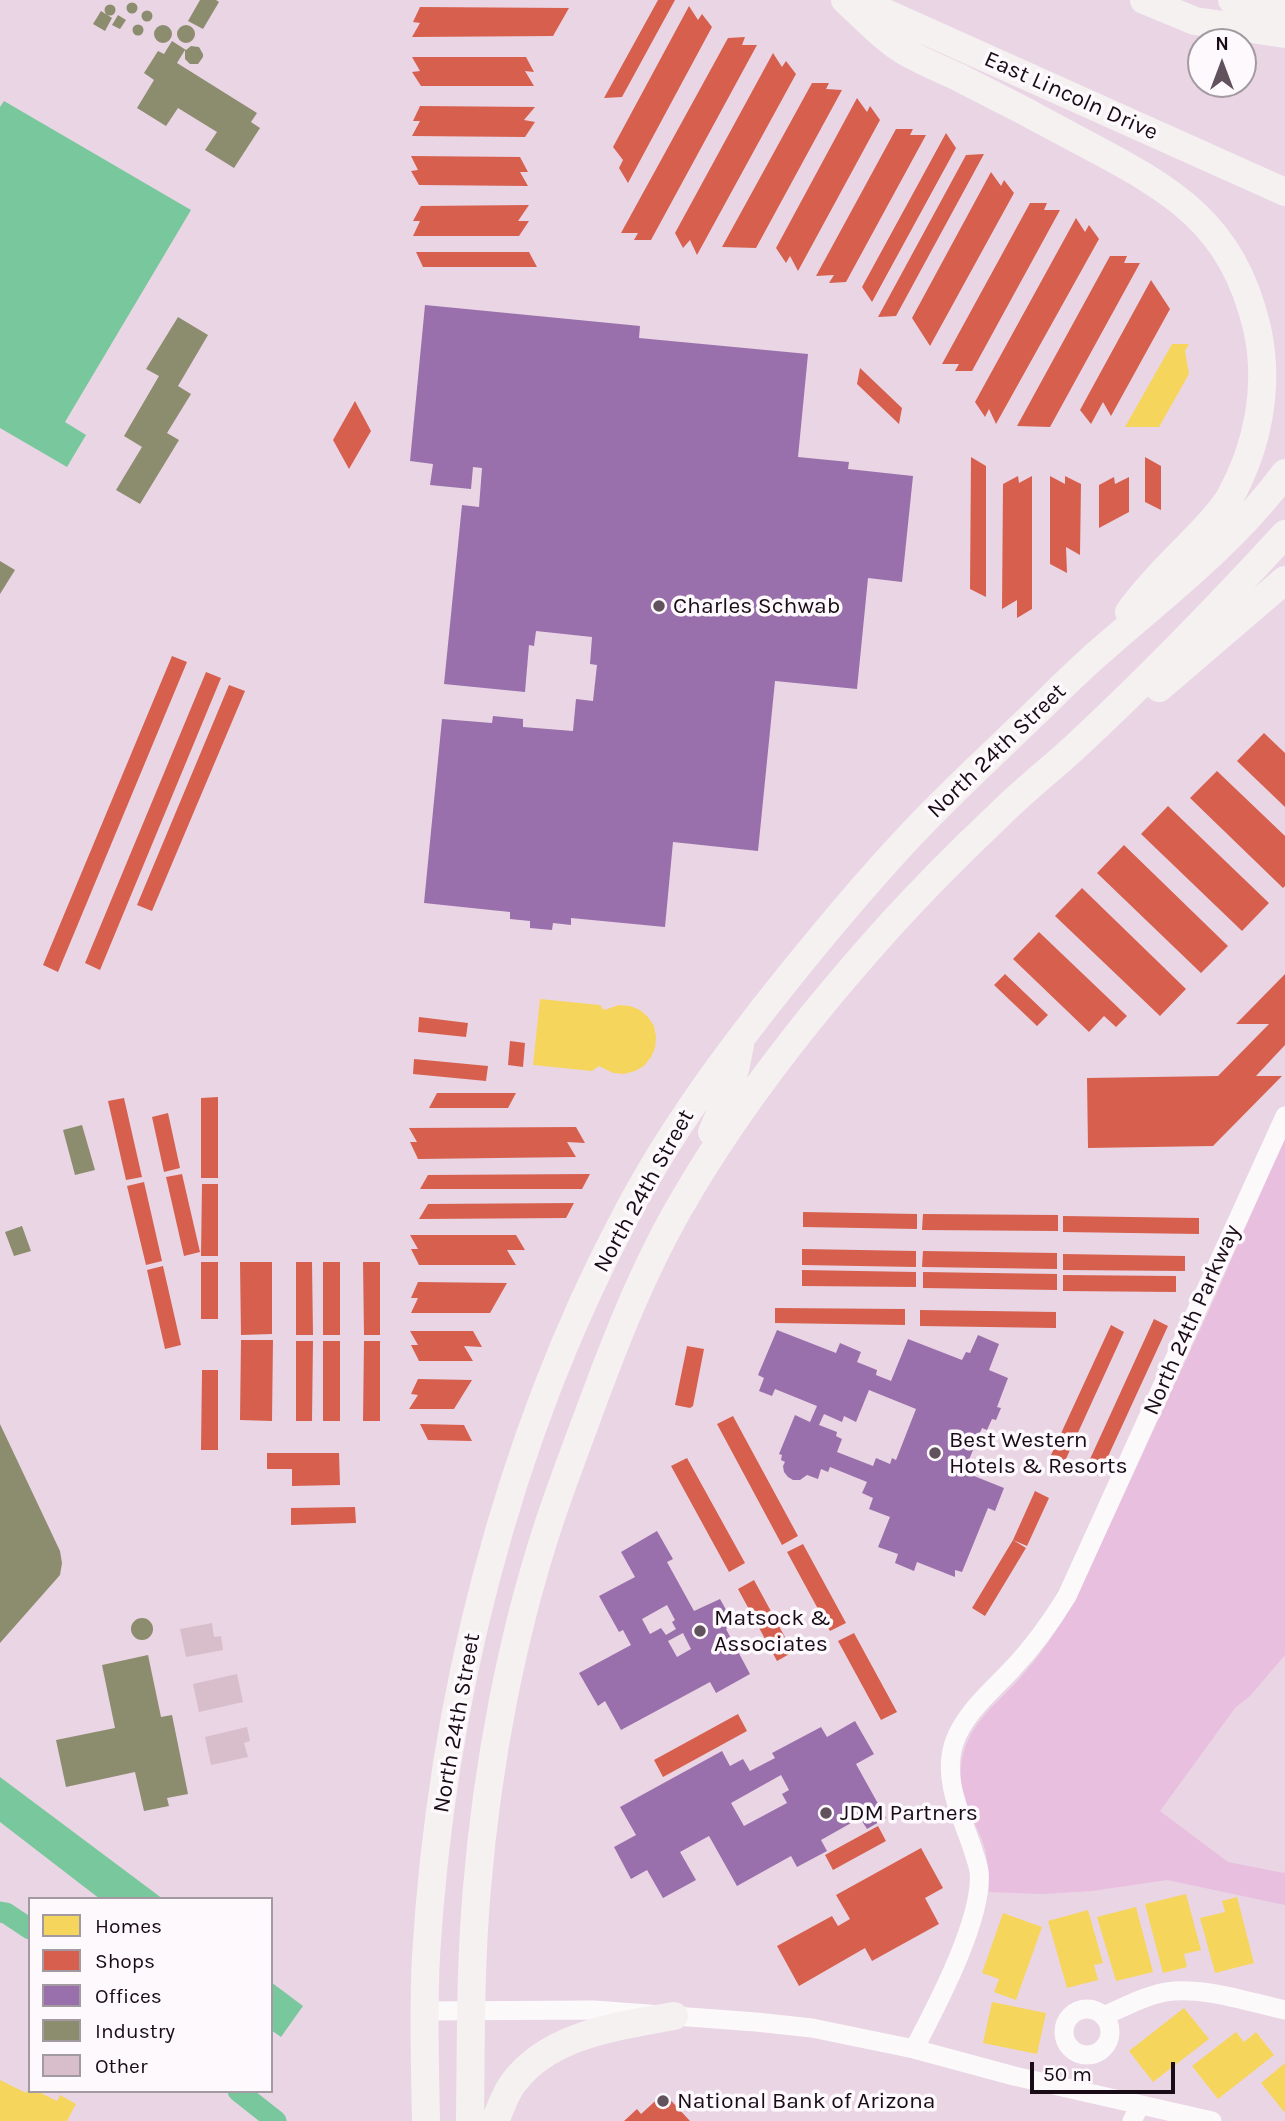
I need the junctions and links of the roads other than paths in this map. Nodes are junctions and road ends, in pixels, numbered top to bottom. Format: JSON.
{"nodes":[{"id":1,"x":845,"y":0,"type":"edge"},
{"id":2,"x":856,"y":0,"type":"edge"},
{"id":3,"x":1144,"y":0,"type":"edge"},
{"id":4,"x":1232,"y":0,"type":"edge"},
{"id":5,"x":1285,"y":7,"type":"edge"},
{"id":6,"x":1285,"y":34,"type":"edge"},
{"id":7,"x":1285,"y":192,"type":"edge"},
{"id":8,"x":1285,"y":473,"type":"edge"},
{"id":9,"x":1285,"y":534,"type":"edge"},
{"id":10,"x":1285,"y":580,"type":"edge"},
{"id":11,"x":1102,"y":650,"type":"junction"},
{"id":12,"x":1076,"y":746,"type":"junction"},
{"id":13,"x":808,"y":1022,"type":"junction"},
{"id":14,"x":740,"y":1039,"type":"junction"},
{"id":15,"x":1285,"y":1116,"type":"edge"},
{"id":16,"x":674,"y":1217,"type":"junction"},
{"id":17,"x":470,"y":2010,"type":"junction"},
{"id":18,"x":1285,"y":2010,"type":"edge"},
{"id":19,"x":424,"y":2011,"type":"junction"},
{"id":20,"x":674,"y":2016,"type":"junction"},
{"id":21,"x":1104,"y":2016,"type":"dead end"},
{"id":22,"x":914,"y":2049,"type":"junction"},
{"id":23,"x":1139,"y":2116,"type":"edge"},
{"id":24,"x":426,"y":2121,"type":"edge"},
{"id":25,"x":470,"y":2121,"type":"edge"},
{"id":26,"x":495,"y":2121,"type":"edge"},
{"id":27,"x":1212,"y":2121,"type":"edge"}],
"edges":[{"from":1,"to":11,"type":"main road"},
{"from":2,"to":7,"type":"main road","name":"East Lincoln Drive"},
{"from":3,"to":6,"type":"main road"},
{"from":4,"to":5,"type":"main road"},
{"from":8,"to":11,"type":"main road","name":"North 24th Street"},
{"from":9,"to":12,"type":"main road","name":"North 24th Street"},
{"from":10,"to":12,"type":"main road"},
{"from":11,"to":14,"type":"main road","name":"North 24th Street"},
{"from":12,"to":13,"type":"main road","name":"North 24th Street"},
{"from":13,"to":14,"type":"main road"},
{"from":13,"to":16,"type":"main road","name":"North 24th Street"},
{"from":14,"to":16,"type":"main road"},
{"from":14,"to":19,"type":"main road","name":"North 24th Street"},
{"from":15,"to":22,"type":"street","name":"North 24th Parkway"},
{"from":16,"to":17,"type":"main road","name":"North 24th Street"},
{"from":17,"to":19,"type":"street"},
{"from":17,"to":20,"type":"street"},
{"from":17,"to":25,"type":"main road","name":"North 24th Street"},
{"from":18,"to":21,"type":"street"},
{"from":19,"to":24,"type":"main road","name":"North 24th Street"},
{"from":20,"to":22,"type":"street"},
{"from":20,"to":26,"type":"main road"},
{"from":22,"to":23,"type":"street"},
{"from":23,"to":27,"type":"street"}]}
